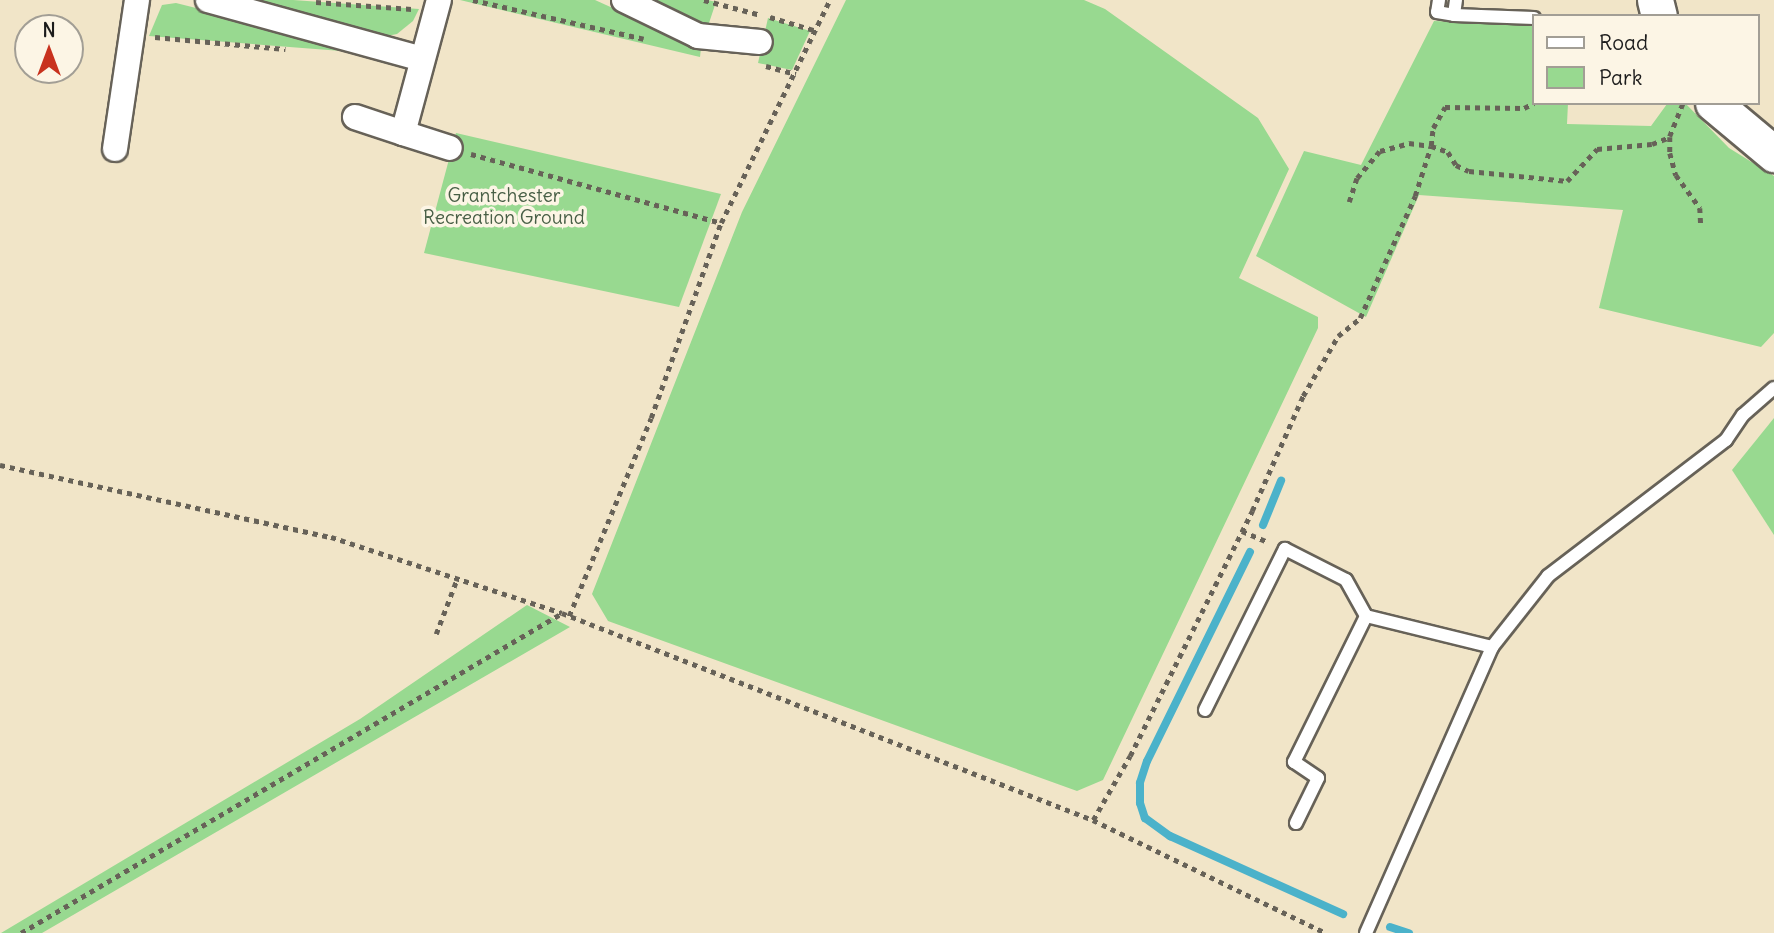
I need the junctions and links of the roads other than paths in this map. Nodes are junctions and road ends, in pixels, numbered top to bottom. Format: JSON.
{"nodes":[{"id":1,"x":137,"y":0,"type":"edge"},
{"id":2,"x":208,"y":0,"type":"edge"},
{"id":3,"x":439,"y":0,"type":"edge"},
{"id":4,"x":624,"y":0,"type":"edge"},
{"id":5,"x":1439,"y":0,"type":"edge"},
{"id":6,"x":1456,"y":0,"type":"edge"},
{"id":7,"x":1454,"y":15,"type":"junction"},
{"id":8,"x":1532,"y":18,"type":"edge"},
{"id":9,"x":760,"y":43,"type":"dead end"},
{"id":10,"x":422,"y":59,"type":"junction"},
{"id":11,"x":1715,"y":105,"type":"edge"},
{"id":12,"x":355,"y":117,"type":"dead end"},
{"id":13,"x":403,"y":133,"type":"junction"},
{"id":14,"x":450,"y":148,"type":"road end"},
{"id":15,"x":115,"y":149,"type":"dead end"},
{"id":16,"x":1774,"y":153,"type":"edge"},
{"id":17,"x":1774,"y":388,"type":"edge"},
{"id":18,"x":1366,"y":616,"type":"junction"},
{"id":19,"x":1492,"y":647,"type":"junction"},
{"id":20,"x":1205,"y":710,"type":"dead end"},
{"id":21,"x":1296,"y":823,"type":"dead end"},
{"id":22,"x":1366,"y":933,"type":"edge"}],
"edges":[{"from":1,"to":15,"type":"street"},
{"from":2,"to":10,"type":"street"},
{"from":3,"to":10,"type":"street"},
{"from":4,"to":9,"type":"street"},
{"from":5,"to":7,"type":"lane"},
{"from":6,"to":7,"type":"lane"},
{"from":7,"to":8,"type":"lane"},
{"from":10,"to":13,"type":"street"},
{"from":11,"to":16,"type":"street"},
{"from":12,"to":13,"type":"street"},
{"from":13,"to":14,"type":"street"},
{"from":17,"to":19,"type":"lane"},
{"from":18,"to":19,"type":"lane"},
{"from":18,"to":20,"type":"lane"},
{"from":18,"to":21,"type":"lane"},
{"from":19,"to":22,"type":"lane"}]}
